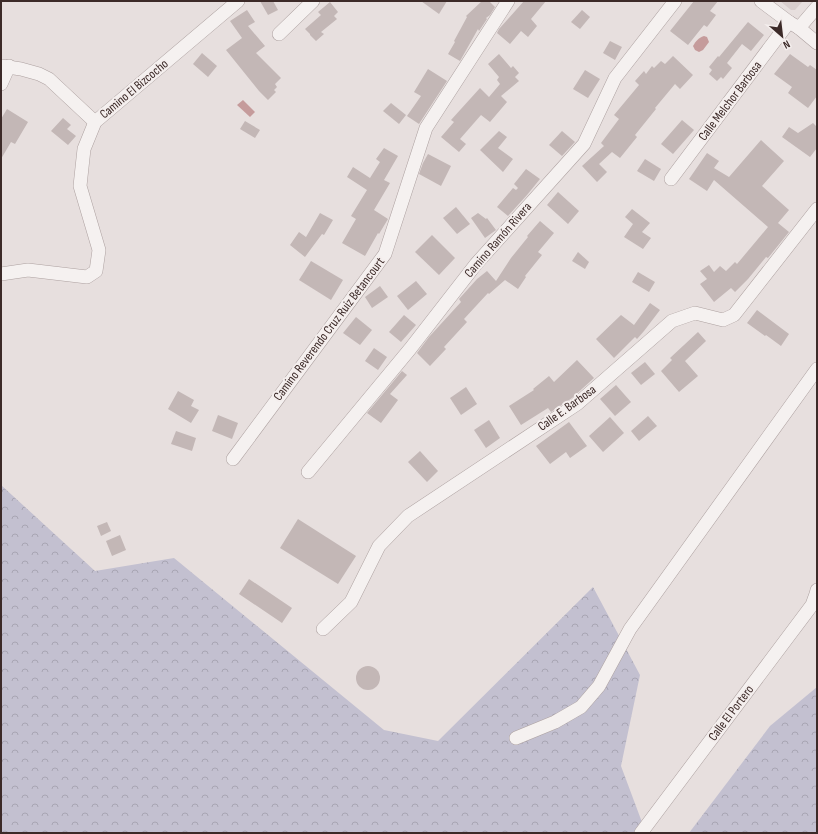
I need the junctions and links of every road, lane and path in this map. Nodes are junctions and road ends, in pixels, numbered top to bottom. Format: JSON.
{"nodes":[{"id":1,"x":238,"y":1,"type":"edge"},
{"id":2,"x":313,"y":1,"type":"edge"},
{"id":3,"x":508,"y":1,"type":"edge"},
{"id":4,"x":675,"y":1,"type":"edge"},
{"id":5,"x":761,"y":1,"type":"edge"},
{"id":6,"x":817,"y":8,"type":"edge"},
{"id":7,"x":794,"y":25,"type":"junction"},
{"id":8,"x":279,"y":34,"type":"dead end"},
{"id":9,"x":817,"y":43,"type":"edge"},
{"id":10,"x":5,"y":66,"type":"edge"},
{"id":11,"x":1,"y":84,"type":"edge"},
{"id":12,"x":95,"y":122,"type":"junction"},
{"id":13,"x":671,"y":179,"type":"dead end"},
{"id":14,"x":817,"y":209,"type":"edge"},
{"id":15,"x":1,"y":274,"type":"edge"},
{"id":16,"x":817,"y":369,"type":"edge"},
{"id":17,"x":232,"y":459,"type":"dead end"},
{"id":18,"x":308,"y":472,"type":"dead end"},
{"id":19,"x":817,"y":590,"type":"edge"},
{"id":20,"x":323,"y":629,"type":"dead end"},
{"id":21,"x":516,"y":738,"type":"dead end"},
{"id":22,"x":641,"y":833,"type":"edge"}],
"edges":[{"from":1,"to":12,"type":"street","name":"Camino El Bizcocho"},
{"from":2,"to":8,"type":"street"},
{"from":3,"to":17,"type":"street","name":"Camino Reverendo Cruz Ruiz Betancourt"},
{"from":4,"to":18,"type":"street","name":"Camino Ramón Rivera"},
{"from":5,"to":7,"type":"street"},
{"from":6,"to":7,"type":"street","name":"Calle Melchor Barbosa"},
{"from":7,"to":9,"type":"street"},
{"from":7,"to":13,"type":"street","name":"Calle Melchor Barbosa"},
{"from":10,"to":11,"type":"street"},
{"from":10,"to":12,"type":"street"},
{"from":12,"to":15,"type":"street","name":"Camino El Bizcocho"},
{"from":14,"to":20,"type":"street","name":"Calle E. Barbosa"},
{"from":16,"to":21,"type":"street"},
{"from":19,"to":22,"type":"street","name":"Calle El Portero"}]}
